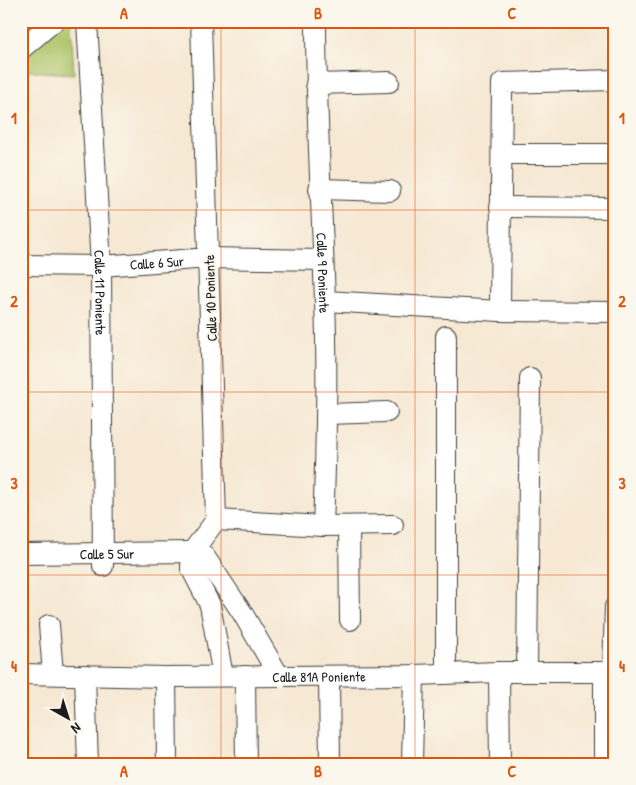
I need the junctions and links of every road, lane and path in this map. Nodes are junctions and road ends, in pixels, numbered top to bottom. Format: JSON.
{"nodes":[{"id":1,"x":54,"y":21,"type":"edge"},
{"id":2,"x":88,"y":21,"type":"edge"},
{"id":3,"x":201,"y":21,"type":"edge"},
{"id":4,"x":316,"y":21,"type":"edge"},
{"id":5,"x":21,"y":49,"type":"edge"},
{"id":6,"x":615,"y":80,"type":"edge"},
{"id":7,"x":388,"y":82,"type":"dead end"},
{"id":8,"x":316,"y":84,"type":"junction"},
{"id":9,"x":502,"y":154,"type":"junction"},
{"id":10,"x":615,"y":154,"type":"edge"},
{"id":11,"x":319,"y":189,"type":"junction"},
{"id":12,"x":390,"y":190,"type":"dead end"},
{"id":13,"x":500,"y":207,"type":"junction"},
{"id":14,"x":615,"y":208,"type":"edge"},
{"id":15,"x":209,"y":258,"type":"junction"},
{"id":16,"x":322,"y":260,"type":"junction"},
{"id":17,"x":21,"y":265,"type":"edge"},
{"id":18,"x":101,"y":266,"type":"junction"},
{"id":19,"x":325,"y":301,"type":"junction"},
{"id":20,"x":500,"y":311,"type":"junction"},
{"id":21,"x":615,"y":312,"type":"edge"},
{"id":22,"x":446,"y":336,"type":"dead end"},
{"id":23,"x":530,"y":378,"type":"dead end"},
{"id":24,"x":387,"y":412,"type":"dead end"},
{"id":25,"x":327,"y":414,"type":"junction"},
{"id":26,"x":216,"y":520,"type":"junction"},
{"id":27,"x":393,"y":525,"type":"dead end"},
{"id":28,"x":323,"y":526,"type":"junction"},
{"id":29,"x":348,"y":527,"type":"junction"},
{"id":30,"x":21,"y":554,"type":"edge"},
{"id":31,"x":102,"y":560,"type":"junction"},
{"id":32,"x":191,"y":560,"type":"junction"},
{"id":33,"x":21,"y":568,"type":"edge"},
{"id":34,"x":615,"y":607,"type":"edge"},
{"id":35,"x":350,"y":620,"type":"dead end"},
{"id":36,"x":49,"y":625,"type":"dead end"},
{"id":37,"x":499,"y":672,"type":"junction"},
{"id":38,"x":526,"y":672,"type":"junction"},
{"id":39,"x":611,"y":672,"type":"edge"},
{"id":40,"x":21,"y":674,"type":"edge"},
{"id":41,"x":53,"y":674,"type":"junction"},
{"id":42,"x":446,"y":674,"type":"junction"},
{"id":43,"x":85,"y":675,"type":"junction"},
{"id":44,"x":414,"y":675,"type":"junction"},
{"id":45,"x":223,"y":676,"type":"junction"},
{"id":46,"x":245,"y":676,"type":"junction"},
{"id":47,"x":279,"y":676,"type":"junction"},
{"id":48,"x":329,"y":676,"type":"junction"},
{"id":49,"x":166,"y":677,"type":"junction"},
{"id":50,"x":88,"y":764,"type":"edge"},
{"id":51,"x":166,"y":764,"type":"edge"},
{"id":52,"x":246,"y":764,"type":"edge"},
{"id":53,"x":330,"y":764,"type":"edge"},
{"id":54,"x":412,"y":764,"type":"edge"},
{"id":55,"x":500,"y":764,"type":"edge"},
{"id":56,"x":604,"y":764,"type":"edge"}],
"edges":[{"from":1,"to":5,"type":"street"},
{"from":2,"to":18,"type":"street","name":"Calle 11 Poniente"},
{"from":3,"to":15,"type":"street","name":"Calle 10 Poniente"},
{"from":4,"to":8,"type":"street","name":"Calle 9 Poniente"},
{"from":6,"to":9,"type":"street"},
{"from":7,"to":8,"type":"street"},
{"from":8,"to":11,"type":"street","name":"Calle 9 Poniente"},
{"from":9,"to":10,"type":"street"},
{"from":9,"to":13,"type":"street"},
{"from":11,"to":12,"type":"street"},
{"from":11,"to":16,"type":"street","name":"Calle 9 Poniente"},
{"from":13,"to":14,"type":"street"},
{"from":13,"to":20,"type":"street"},
{"from":15,"to":16,"type":"street","name":"Calle 6 Sur"},
{"from":15,"to":18,"type":"street","name":"Calle 6 Sur"},
{"from":15,"to":26,"type":"street","name":"Calle 10 Poniente"},
{"from":16,"to":19,"type":"street","name":"Calle 9 Poniente"},
{"from":17,"to":18,"type":"street","name":"Calle 6 Sur"},
{"from":18,"to":31,"type":"street","name":"Calle 11 Poniente"},
{"from":19,"to":20,"type":"street"},
{"from":19,"to":25,"type":"street","name":"Calle 9 Poniente"},
{"from":20,"to":21,"type":"street"},
{"from":22,"to":42,"type":"street"},
{"from":23,"to":38,"type":"street"},
{"from":24,"to":25,"type":"street"},
{"from":25,"to":28,"type":"street","name":"Calle 9 Poniente"},
{"from":26,"to":28,"type":"street"},
{"from":26,"to":32,"type":"street"},
{"from":27,"to":29,"type":"street"},
{"from":28,"to":29,"type":"street"},
{"from":29,"to":35,"type":"street"},
{"from":30,"to":31,"type":"street","name":"Calle 5 Sur"},
{"from":31,"to":32,"type":"street","name":"Calle 5 Sur"},
{"from":31,"to":33,"type":"street","name":"Calle 5 Sur"},
{"from":32,"to":45,"type":"street"},
{"from":32,"to":47,"type":"street"},
{"from":34,"to":39,"type":"street"},
{"from":36,"to":41,"type":"street"},
{"from":37,"to":38,"type":"street","name":"Calle 81A Poniente"},
{"from":37,"to":42,"type":"street","name":"Calle 81A Poniente"},
{"from":37,"to":55,"type":"street"},
{"from":38,"to":39,"type":"street","name":"Calle 81A Poniente"},
{"from":39,"to":56,"type":"street"},
{"from":40,"to":41,"type":"street","name":"Calle 81A Poniente"},
{"from":41,"to":43,"type":"street","name":"Calle 81A Poniente"},
{"from":42,"to":44,"type":"street","name":"Calle 81A Poniente"},
{"from":43,"to":49,"type":"street","name":"Calle 81A Poniente"},
{"from":43,"to":50,"type":"street"},
{"from":44,"to":48,"type":"street","name":"Calle 81A Poniente"},
{"from":44,"to":54,"type":"street"},
{"from":45,"to":46,"type":"street","name":"Calle 81A Poniente"},
{"from":45,"to":49,"type":"street","name":"Calle 81A Poniente"},
{"from":46,"to":47,"type":"street","name":"Calle 81A Poniente"},
{"from":46,"to":52,"type":"street"},
{"from":47,"to":48,"type":"street","name":"Calle 81A Poniente"},
{"from":48,"to":53,"type":"street"},
{"from":49,"to":51,"type":"street"}]}
